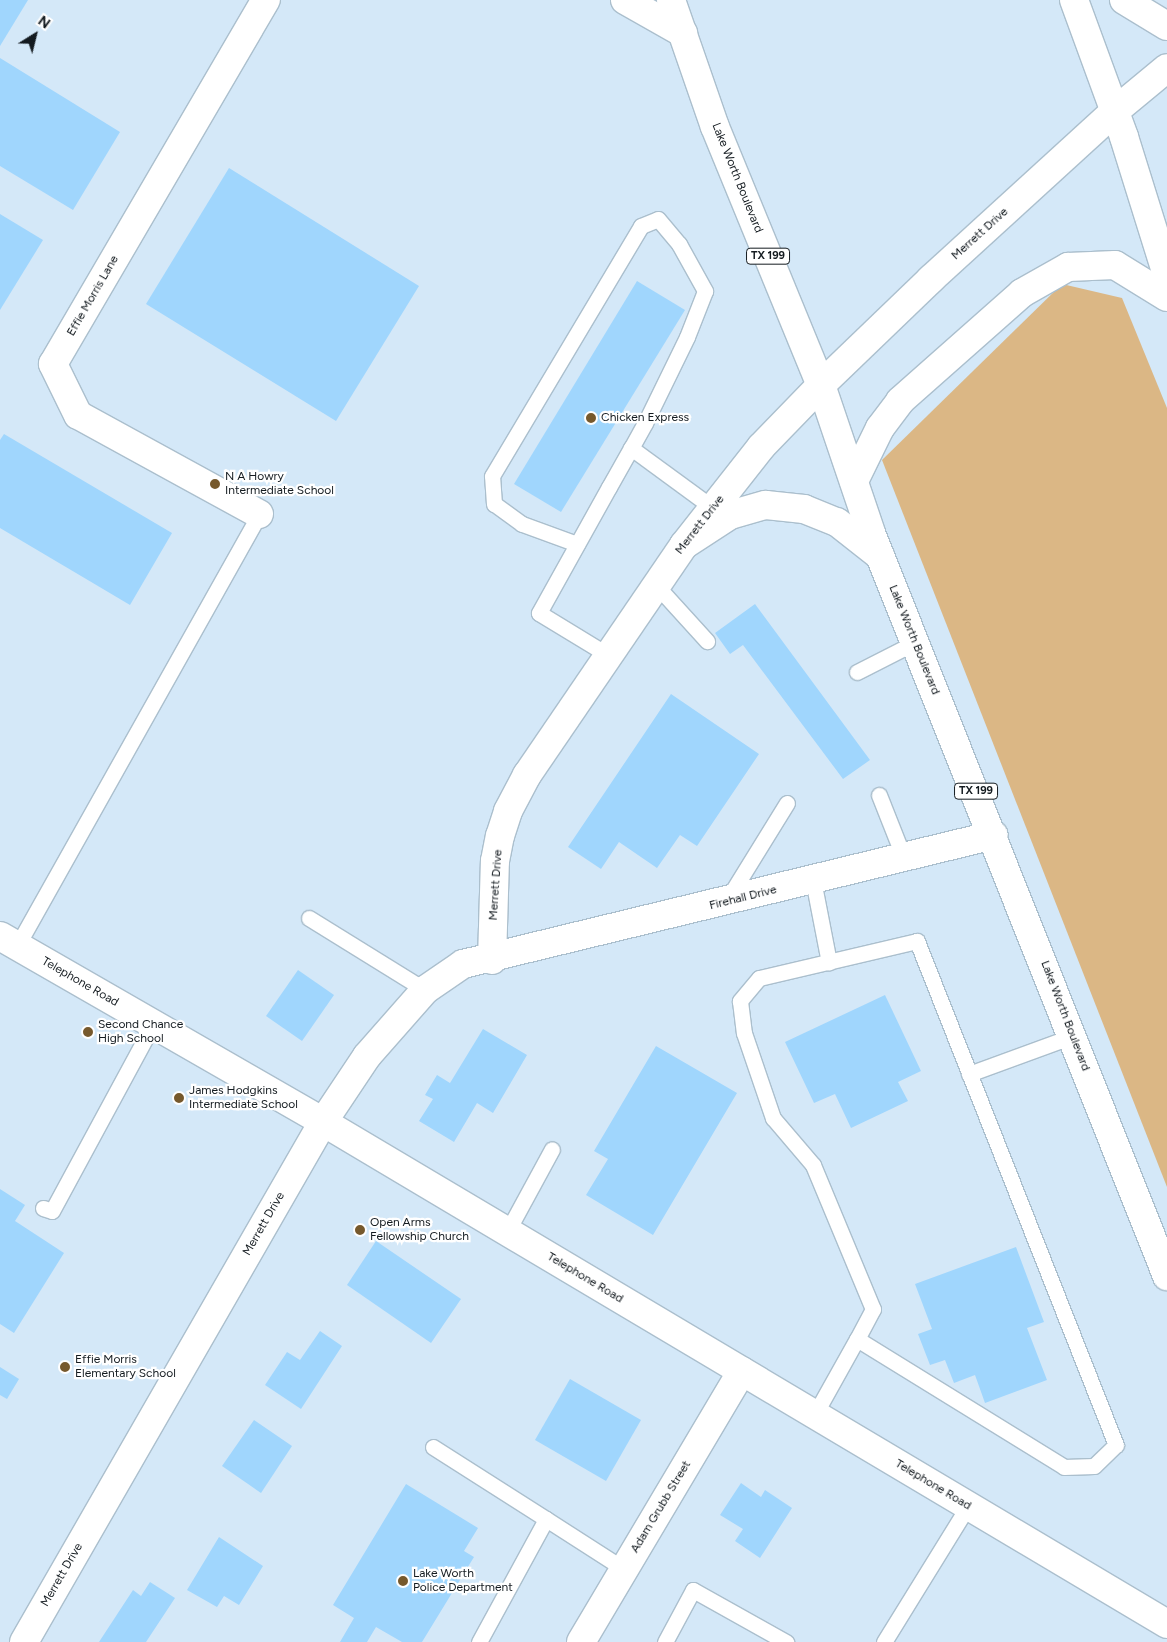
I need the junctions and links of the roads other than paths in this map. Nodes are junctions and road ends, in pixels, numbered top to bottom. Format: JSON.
{"nodes":[{"id":1,"x":266,"y":0,"type":"edge"},
{"id":2,"x":625,"y":0,"type":"edge"},
{"id":3,"x":671,"y":0,"type":"edge"},
{"id":4,"x":1074,"y":0,"type":"edge"},
{"id":5,"x":1124,"y":0,"type":"edge"},
{"id":6,"x":1167,"y":26,"type":"edge"},
{"id":7,"x":683,"y":33,"type":"junction"},
{"id":8,"x":1167,"y":68,"type":"edge"},
{"id":9,"x":1115,"y":112,"type":"junction"},
{"id":10,"x":1167,"y":275,"type":"edge"},
{"id":11,"x":1167,"y":297,"type":"edge"},
{"id":12,"x":821,"y":385,"type":"junction"},
{"id":13,"x":631,"y":448,"type":"junction"},
{"id":14,"x":854,"y":481,"type":"junction"},
{"id":15,"x":713,"y":508,"type":"junction"},
{"id":16,"x":259,"y":514,"type":"joint"},
{"id":17,"x":577,"y":544,"type":"junction"},
{"id":18,"x":684,"y":545,"type":"junction"},
{"id":19,"x":880,"y":556,"type":"junction"},
{"id":20,"x":656,"y":585,"type":"junction"},
{"id":21,"x":707,"y":641,"type":"dead end"},
{"id":22,"x":916,"y":642,"type":"junction"},
{"id":23,"x":608,"y":655,"type":"junction"},
{"id":24,"x":858,"y":672,"type":"dead end"},
{"id":25,"x":879,"y":794,"type":"dead end"},
{"id":26,"x":787,"y":803,"type":"dead end"},
{"id":27,"x":994,"y":836,"type":"junction"},
{"id":28,"x":904,"y":858,"type":"junction"},
{"id":29,"x":813,"y":880,"type":"junction"},
{"id":30,"x":726,"y":902,"type":"junction"},
{"id":31,"x":309,"y":918,"type":"dead end"},
{"id":32,"x":8,"y":941,"type":"edge"},
{"id":33,"x":492,"y":960,"type":"junction"},
{"id":34,"x":829,"y":962,"type":"junction"},
{"id":35,"x":425,"y":990,"type":"junction"},
{"id":36,"x":153,"y":1024,"type":"junction"},
{"id":37,"x":1073,"y":1036,"type":"junction"},
{"id":38,"x":969,"y":1074,"type":"junction"},
{"id":39,"x":323,"y":1122,"type":"junction"},
{"id":40,"x":552,"y":1149,"type":"dead end"},
{"id":41,"x":43,"y":1208,"type":"dead end"},
{"id":42,"x":507,"y":1232,"type":"junction"},
{"id":43,"x":1167,"y":1276,"type":"edge"},
{"id":44,"x":857,"y":1339,"type":"junction"},
{"id":45,"x":742,"y":1371,"type":"junction"},
{"id":46,"x":815,"y":1414,"type":"junction"},
{"id":47,"x":433,"y":1448,"type":"dead end"},
{"id":48,"x":968,"y":1506,"type":"junction"},
{"id":49,"x":546,"y":1519,"type":"junction"},
{"id":50,"x":624,"y":1569,"type":"junction"},
{"id":51,"x":1167,"y":1624,"type":"edge"},
{"id":52,"x":24,"y":1642,"type":"edge"},
{"id":53,"x":479,"y":1642,"type":"edge"},
{"id":54,"x":581,"y":1642,"type":"edge"},
{"id":55,"x":665,"y":1642,"type":"edge"},
{"id":56,"x":786,"y":1642,"type":"edge"},
{"id":57,"x":884,"y":1642,"type":"edge"}],
"edges":[{"from":1,"to":16,"type":"main road","name":"Effie Morris Lane"},
{"from":2,"to":7,"type":"main road"},
{"from":3,"to":7,"type":"main road","name":"Lake Worth Boulevard","number":"TX 199"},
{"from":4,"to":9,"type":"main road"},
{"from":5,"to":6,"type":"main road"},
{"from":7,"to":12,"type":"main road","name":"Lake Worth Boulevard","number":"TX 199"},
{"from":8,"to":9,"type":"main road","name":"Merrett Drive"},
{"from":9,"to":10,"type":"main road"},
{"from":9,"to":12,"type":"main road","name":"Merrett Drive"},
{"from":11,"to":14,"type":"main road"},
{"from":12,"to":14,"type":"main road","name":"Lake Worth Boulevard","number":"TX 199"},
{"from":12,"to":15,"type":"main road","name":"Merrett Drive"},
{"from":13,"to":15,"type":"lane"},
{"from":13,"to":17,"type":"lane"},
{"from":13,"to":17,"type":"lane"},
{"from":14,"to":19,"type":"main road","name":"Lake Worth Boulevard","number":"TX 199"},
{"from":15,"to":18,"type":"main road","name":"Merrett Drive"},
{"from":16,"to":32,"type":"lane"},
{"from":17,"to":23,"type":"lane"},
{"from":18,"to":19,"type":"main road"},
{"from":18,"to":20,"type":"main road","name":"Merrett Drive"},
{"from":19,"to":22,"type":"main road","name":"Lake Worth Boulevard","number":"TX 199"},
{"from":20,"to":21,"type":"lane"},
{"from":20,"to":23,"type":"main road","name":"Merrett Drive"},
{"from":22,"to":24,"type":"lane"},
{"from":22,"to":27,"type":"main road","name":"Lake Worth Boulevard","number":"TX 199"},
{"from":23,"to":33,"type":"main road","name":"Merrett Drive"},
{"from":25,"to":28,"type":"lane"},
{"from":26,"to":30,"type":"lane"},
{"from":27,"to":28,"type":"main road","name":"Firehall Drive"},
{"from":27,"to":37,"type":"main road","name":"Lake Worth Boulevard","number":"TX 199"},
{"from":28,"to":29,"type":"main road","name":"Firehall Drive"},
{"from":29,"to":30,"type":"main road","name":"Firehall Drive"},
{"from":29,"to":34,"type":"lane"},
{"from":30,"to":33,"type":"main road","name":"Firehall Drive"},
{"from":31,"to":35,"type":"lane"},
{"from":32,"to":36,"type":"main road","name":"Telephone Road"},
{"from":33,"to":35,"type":"main road","name":"Merrett Drive"},
{"from":34,"to":38,"type":"lane"},
{"from":34,"to":44,"type":"lane"},
{"from":35,"to":39,"type":"main road","name":"Merrett Drive"},
{"from":36,"to":39,"type":"main road","name":"Telephone Road"},
{"from":36,"to":41,"type":"lane"},
{"from":37,"to":38,"type":"lane"},
{"from":37,"to":43,"type":"main road","name":"Lake Worth Boulevard","number":"TX 199"},
{"from":38,"to":44,"type":"lane"},
{"from":39,"to":42,"type":"main road","name":"Telephone Road"},
{"from":39,"to":52,"type":"main road","name":"Merrett Drive"},
{"from":40,"to":42,"type":"lane"},
{"from":42,"to":45,"type":"main road","name":"Telephone Road"},
{"from":44,"to":46,"type":"lane"},
{"from":45,"to":46,"type":"main road","name":"Telephone Road"},
{"from":45,"to":50,"type":"main road","name":"Adam Grubb Street"},
{"from":46,"to":48,"type":"main road","name":"Telephone Road"},
{"from":47,"to":49,"type":"lane"},
{"from":48,"to":51,"type":"main road","name":"Telephone Road"},
{"from":48,"to":57,"type":"lane"},
{"from":49,"to":50,"type":"lane"},
{"from":49,"to":53,"type":"lane"},
{"from":50,"to":54,"type":"main road","name":"Adam Grubb Street"},
{"from":55,"to":56,"type":"lane"}]}
